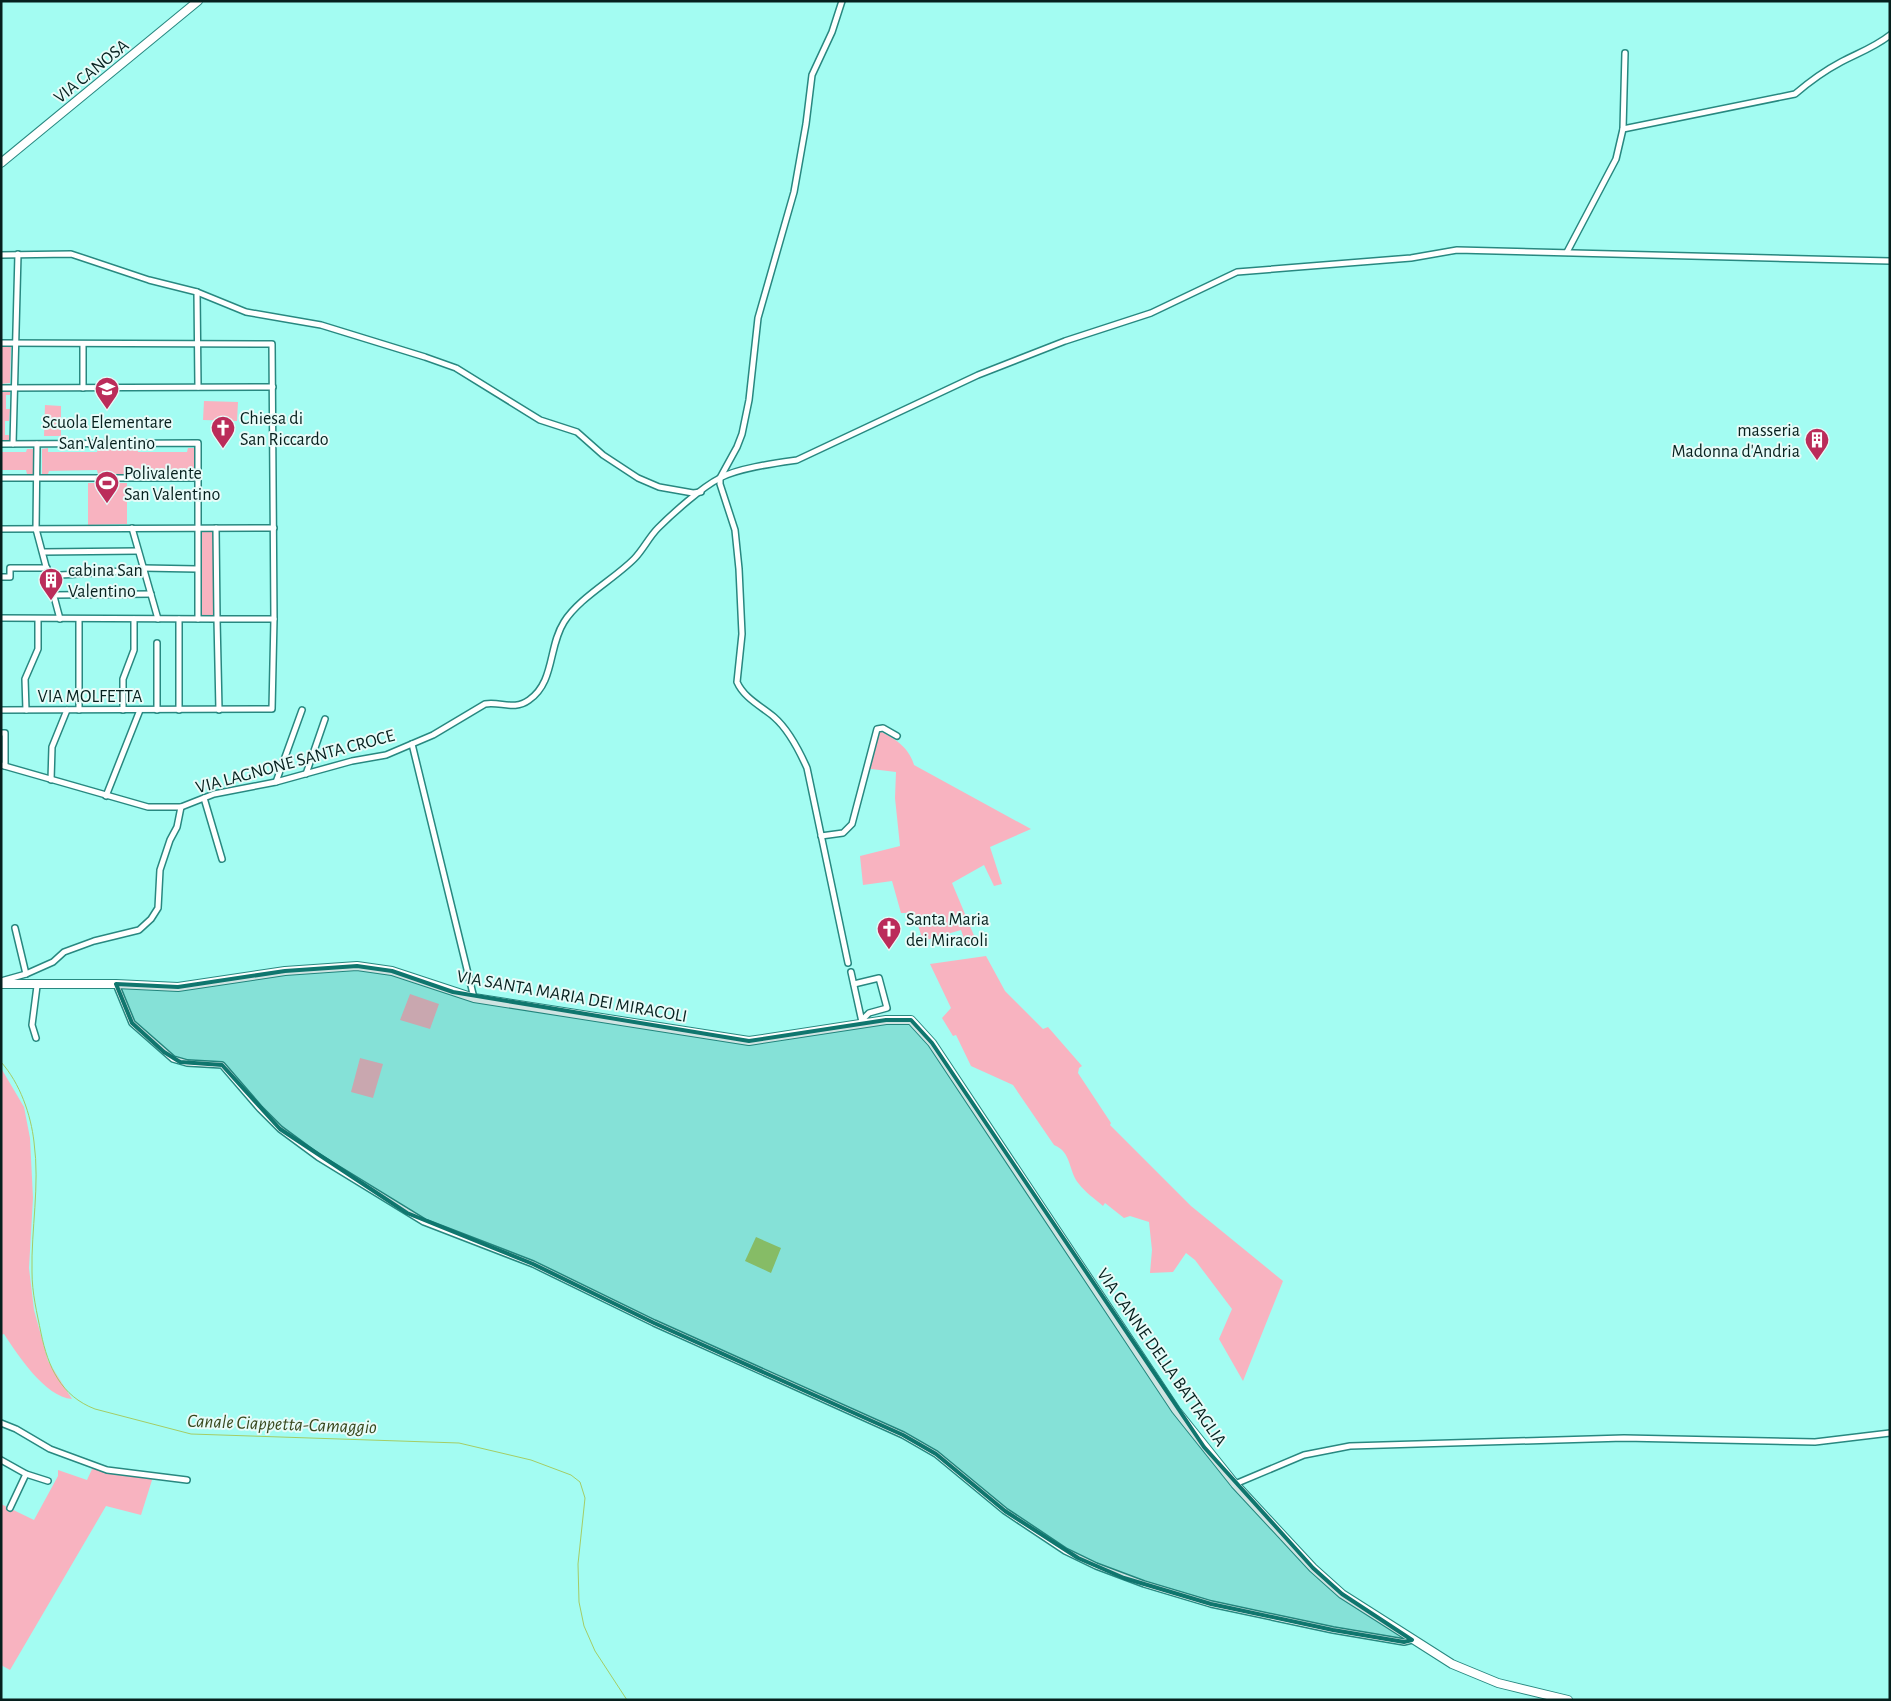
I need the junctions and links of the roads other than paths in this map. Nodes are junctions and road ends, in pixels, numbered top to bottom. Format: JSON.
{"nodes":[{"id":1,"x":198,"y":1,"type":"edge"},
{"id":2,"x":842,"y":1,"type":"edge"},
{"id":3,"x":1890,"y":35,"type":"edge"},
{"id":4,"x":1625,"y":53,"type":"dead end"},
{"id":5,"x":1623,"y":129,"type":"junction"},
{"id":6,"x":1,"y":163,"type":"edge"},
{"id":7,"x":1567,"y":252,"type":"junction"},
{"id":8,"x":18,"y":254,"type":"junction"},
{"id":9,"x":1,"y":255,"type":"edge"},
{"id":10,"x":1890,"y":261,"type":"edge"},
{"id":11,"x":197,"y":292,"type":"junction"},
{"id":12,"x":1,"y":343,"type":"edge"},
{"id":13,"x":16,"y":343,"type":"junction"},
{"id":14,"x":196,"y":343,"type":"junction"},
{"id":15,"x":83,"y":344,"type":"junction"},
{"id":16,"x":198,"y":387,"type":"junction"},
{"id":17,"x":273,"y":387,"type":"junction"},
{"id":18,"x":1,"y":388,"type":"edge"},
{"id":19,"x":14,"y":388,"type":"junction"},
{"id":20,"x":83,"y":388,"type":"junction"},
{"id":21,"x":1,"y":444,"type":"edge"},
{"id":22,"x":13,"y":444,"type":"junction"},
{"id":23,"x":37,"y":444,"type":"junction"},
{"id":24,"x":1,"y":478,"type":"edge"},
{"id":25,"x":37,"y":478,"type":"junction"},
{"id":26,"x":197,"y":478,"type":"junction"},
{"id":27,"x":720,"y":478,"type":"junction"},
{"id":28,"x":701,"y":492,"type":"junction"},
{"id":29,"x":1,"y":528,"type":"edge"},
{"id":30,"x":132,"y":528,"type":"junction"},
{"id":31,"x":197,"y":528,"type":"junction"},
{"id":32,"x":216,"y":528,"type":"junction"},
{"id":33,"x":274,"y":528,"type":"junction"},
{"id":34,"x":36,"y":529,"type":"junction"},
{"id":35,"x":138,"y":551,"type":"junction"},
{"id":36,"x":43,"y":552,"type":"junction"},
{"id":37,"x":47,"y":568,"type":"junction"},
{"id":38,"x":197,"y":569,"type":"junction"},
{"id":39,"x":144,"y":570,"type":"junction"},
{"id":40,"x":49,"y":575,"type":"junction"},
{"id":41,"x":1,"y":577,"type":"edge"},
{"id":42,"x":151,"y":594,"type":"junction"},
{"id":43,"x":54,"y":595,"type":"junction"},
{"id":44,"x":1,"y":618,"type":"edge"},
{"id":45,"x":38,"y":619,"type":"junction"},
{"id":46,"x":60,"y":619,"type":"junction"},
{"id":47,"x":79,"y":619,"type":"junction"},
{"id":48,"x":134,"y":619,"type":"junction"},
{"id":49,"x":158,"y":619,"type":"junction"},
{"id":50,"x":179,"y":619,"type":"junction"},
{"id":51,"x":198,"y":619,"type":"junction"},
{"id":52,"x":217,"y":619,"type":"junction"},
{"id":53,"x":274,"y":620,"type":"junction"},
{"id":54,"x":157,"y":643,"type":"dead end"},
{"id":55,"x":1,"y":710,"type":"edge"},
{"id":56,"x":26,"y":710,"type":"junction"},
{"id":57,"x":67,"y":710,"type":"junction"},
{"id":58,"x":79,"y":710,"type":"junction"},
{"id":59,"x":123,"y":710,"type":"junction"},
{"id":60,"x":140,"y":710,"type":"junction"},
{"id":61,"x":157,"y":710,"type":"junction"},
{"id":62,"x":179,"y":710,"type":"junction"},
{"id":63,"x":219,"y":710,"type":"junction"},
{"id":64,"x":302,"y":710,"type":"dead end"},
{"id":65,"x":325,"y":719,"type":"dead end"},
{"id":66,"x":3,"y":733,"type":"edge"},
{"id":67,"x":897,"y":736,"type":"dead end"},
{"id":68,"x":412,"y":744,"type":"junction"},
{"id":69,"x":3,"y":765,"type":"edge"},
{"id":70,"x":306,"y":774,"type":"junction"},
{"id":71,"x":51,"y":780,"type":"junction"},
{"id":72,"x":276,"y":782,"type":"junction"},
{"id":73,"x":106,"y":796,"type":"junction"},
{"id":74,"x":204,"y":798,"type":"junction"},
{"id":75,"x":182,"y":806,"type":"junction"},
{"id":76,"x":821,"y":836,"type":"junction"},
{"id":77,"x":222,"y":860,"type":"dead end"},
{"id":78,"x":15,"y":928,"type":"dead end"},
{"id":79,"x":848,"y":963,"type":"dead end"},
{"id":80,"x":850,"y":972,"type":"dead end"},
{"id":81,"x":26,"y":974,"type":"junction"},
{"id":82,"x":1,"y":983,"type":"edge"},
{"id":83,"x":116,"y":984,"type":"junction"},
{"id":84,"x":854,"y":984,"type":"junction"},
{"id":85,"x":37,"y":986,"type":"junction"},
{"id":86,"x":474,"y":998,"type":"junction"},
{"id":87,"x":900,"y":1019,"type":"joint"},
{"id":88,"x":863,"y":1022,"type":"junction"},
{"id":89,"x":36,"y":1038,"type":"dead end"},
{"id":90,"x":1,"y":1423,"type":"edge"},
{"id":91,"x":1890,"y":1433,"type":"edge"},
{"id":92,"x":1,"y":1460,"type":"edge"},
{"id":93,"x":26,"y":1474,"type":"junction"},
{"id":94,"x":186,"y":1480,"type":"dead end"},
{"id":95,"x":48,"y":1481,"type":"dead end"},
{"id":96,"x":1235,"y":1484,"type":"junction"},
{"id":97,"x":10,"y":1508,"type":"dead end"},
{"id":98,"x":1412,"y":1640,"type":"junction"},
{"id":99,"x":1568,"y":1700,"type":"edge"}],
"edges":[{"from":1,"to":6,"type":"street","name":"VIA CANOSA"},
{"from":2,"to":27,"type":"street"},
{"from":3,"to":5,"type":"street"},
{"from":4,"to":5,"type":"street"},
{"from":5,"to":7,"type":"street"},
{"from":7,"to":10,"type":"street"},
{"from":7,"to":27,"type":"street"},
{"from":8,"to":9,"type":"street"},
{"from":8,"to":11,"type":"street"},
{"from":8,"to":13,"type":"street"},
{"from":11,"to":14,"type":"street"},
{"from":11,"to":28,"type":"street"},
{"from":12,"to":13,"type":"street"},
{"from":13,"to":15,"type":"street"},
{"from":13,"to":19,"type":"street"},
{"from":14,"to":15,"type":"street"},
{"from":14,"to":16,"type":"street"},
{"from":14,"to":17,"type":"street"},
{"from":15,"to":20,"type":"street"},
{"from":16,"to":17,"type":"street"},
{"from":16,"to":20,"type":"street"},
{"from":17,"to":33,"type":"street"},
{"from":18,"to":19,"type":"street"},
{"from":19,"to":20,"type":"street"},
{"from":19,"to":22,"type":"street"},
{"from":21,"to":22,"type":"street"},
{"from":22,"to":23,"type":"street"},
{"from":23,"to":25,"type":"street"},
{"from":23,"to":26,"type":"street"},
{"from":24,"to":25,"type":"street"},
{"from":25,"to":26,"type":"street"},
{"from":25,"to":34,"type":"street"},
{"from":26,"to":31,"type":"street"},
{"from":27,"to":28,"type":"street","name":"VIA LAGNONE SANTA CROCE"},
{"from":27,"to":76,"type":"street"},
{"from":28,"to":68,"type":"street","name":"VIA LAGNONE SANTA CROCE"},
{"from":29,"to":34,"type":"street"},
{"from":30,"to":31,"type":"street"},
{"from":30,"to":34,"type":"street"},
{"from":30,"to":35,"type":"street"},
{"from":31,"to":32,"type":"street"},
{"from":31,"to":38,"type":"street"},
{"from":32,"to":33,"type":"street"},
{"from":32,"to":52,"type":"street"},
{"from":33,"to":53,"type":"street"},
{"from":34,"to":36,"type":"street"},
{"from":35,"to":36,"type":"street"},
{"from":35,"to":39,"type":"street"},
{"from":36,"to":37,"type":"street"},
{"from":37,"to":40,"type":"street"},
{"from":37,"to":41,"type":"street"},
{"from":38,"to":39,"type":"street"},
{"from":38,"to":51,"type":"street"},
{"from":39,"to":40,"type":"street"},
{"from":39,"to":42,"type":"street"},
{"from":40,"to":43,"type":"street"},
{"from":42,"to":43,"type":"street"},
{"from":42,"to":49,"type":"street"},
{"from":43,"to":46,"type":"street"},
{"from":44,"to":45,"type":"street"},
{"from":45,"to":46,"type":"street"},
{"from":45,"to":56,"type":"street"},
{"from":46,"to":47,"type":"street"},
{"from":47,"to":48,"type":"street"},
{"from":47,"to":58,"type":"street"},
{"from":48,"to":49,"type":"street"},
{"from":48,"to":59,"type":"street"},
{"from":49,"to":50,"type":"street"},
{"from":50,"to":51,"type":"street"},
{"from":50,"to":62,"type":"street"},
{"from":51,"to":52,"type":"street"},
{"from":52,"to":53,"type":"street"},
{"from":52,"to":63,"type":"street"},
{"from":53,"to":63,"type":"street","name":"VIA MOLFETTA"},
{"from":54,"to":61,"type":"street"},
{"from":55,"to":56,"type":"street","name":"VIA MOLFETTA"},
{"from":56,"to":57,"type":"street","name":"VIA MOLFETTA"},
{"from":57,"to":58,"type":"street","name":"VIA MOLFETTA"},
{"from":57,"to":71,"type":"street"},
{"from":58,"to":59,"type":"street","name":"VIA MOLFETTA"},
{"from":59,"to":60,"type":"street","name":"VIA MOLFETTA"},
{"from":60,"to":61,"type":"street","name":"VIA MOLFETTA"},
{"from":60,"to":73,"type":"street"},
{"from":61,"to":62,"type":"street","name":"VIA MOLFETTA"},
{"from":62,"to":63,"type":"street","name":"VIA MOLFETTA"},
{"from":64,"to":72,"type":"street"},
{"from":65,"to":70,"type":"street"},
{"from":66,"to":69,"type":"street"},
{"from":67,"to":76,"type":"street"},
{"from":68,"to":70,"type":"street","name":"VIA LAGNONE SANTA CROCE"},
{"from":68,"to":86,"type":"street"},
{"from":69,"to":71,"type":"street","name":"VIA LAGNONE SANTA CROCE"},
{"from":70,"to":72,"type":"street","name":"VIA LAGNONE SANTA CROCE"},
{"from":71,"to":73,"type":"street","name":"VIA LAGNONE SANTA CROCE"},
{"from":72,"to":74,"type":"street","name":"VIA LAGNONE SANTA CROCE"},
{"from":73,"to":75,"type":"street","name":"VIA LAGNONE SANTA CROCE"},
{"from":74,"to":75,"type":"street","name":"VIA LAGNONE SANTA CROCE"},
{"from":74,"to":77,"type":"street"},
{"from":75,"to":81,"type":"street"},
{"from":76,"to":79,"type":"street"},
{"from":78,"to":81,"type":"street"},
{"from":80,"to":84,"type":"street"},
{"from":81,"to":82,"type":"street"},
{"from":82,"to":85,"type":"street","name":"VIA SANTA MARIA DEI MIRACOLI"},
{"from":83,"to":85,"type":"street","name":"VIA SANTA MARIA DEI MIRACOLI"},
{"from":83,"to":86,"type":"street","name":"VIA SANTA MARIA DEI MIRACOLI"},
{"from":83,"to":98,"type":"street"},
{"from":84,"to":88,"type":"street"},
{"from":84,"to":88,"type":"street"},
{"from":85,"to":89,"type":"street"},
{"from":86,"to":88,"type":"street","name":"VIA SANTA MARIA DEI MIRACOLI"},
{"from":87,"to":88,"type":"street","name":"VIA SANTA MARIA DEI MIRACOLI"},
{"from":87,"to":96,"type":"street","name":"VIA CANNE DELLA BATTAGLIA"},
{"from":90,"to":94,"type":"street"},
{"from":91,"to":96,"type":"street"},
{"from":92,"to":93,"type":"street"},
{"from":93,"to":95,"type":"street"},
{"from":93,"to":97,"type":"street"},
{"from":96,"to":98,"type":"street","name":"VIA CANNE DELLA BATTAGLIA"},
{"from":98,"to":99,"type":"street","name":"VIA CANNE DELLA BATTAGLIA"}]}
